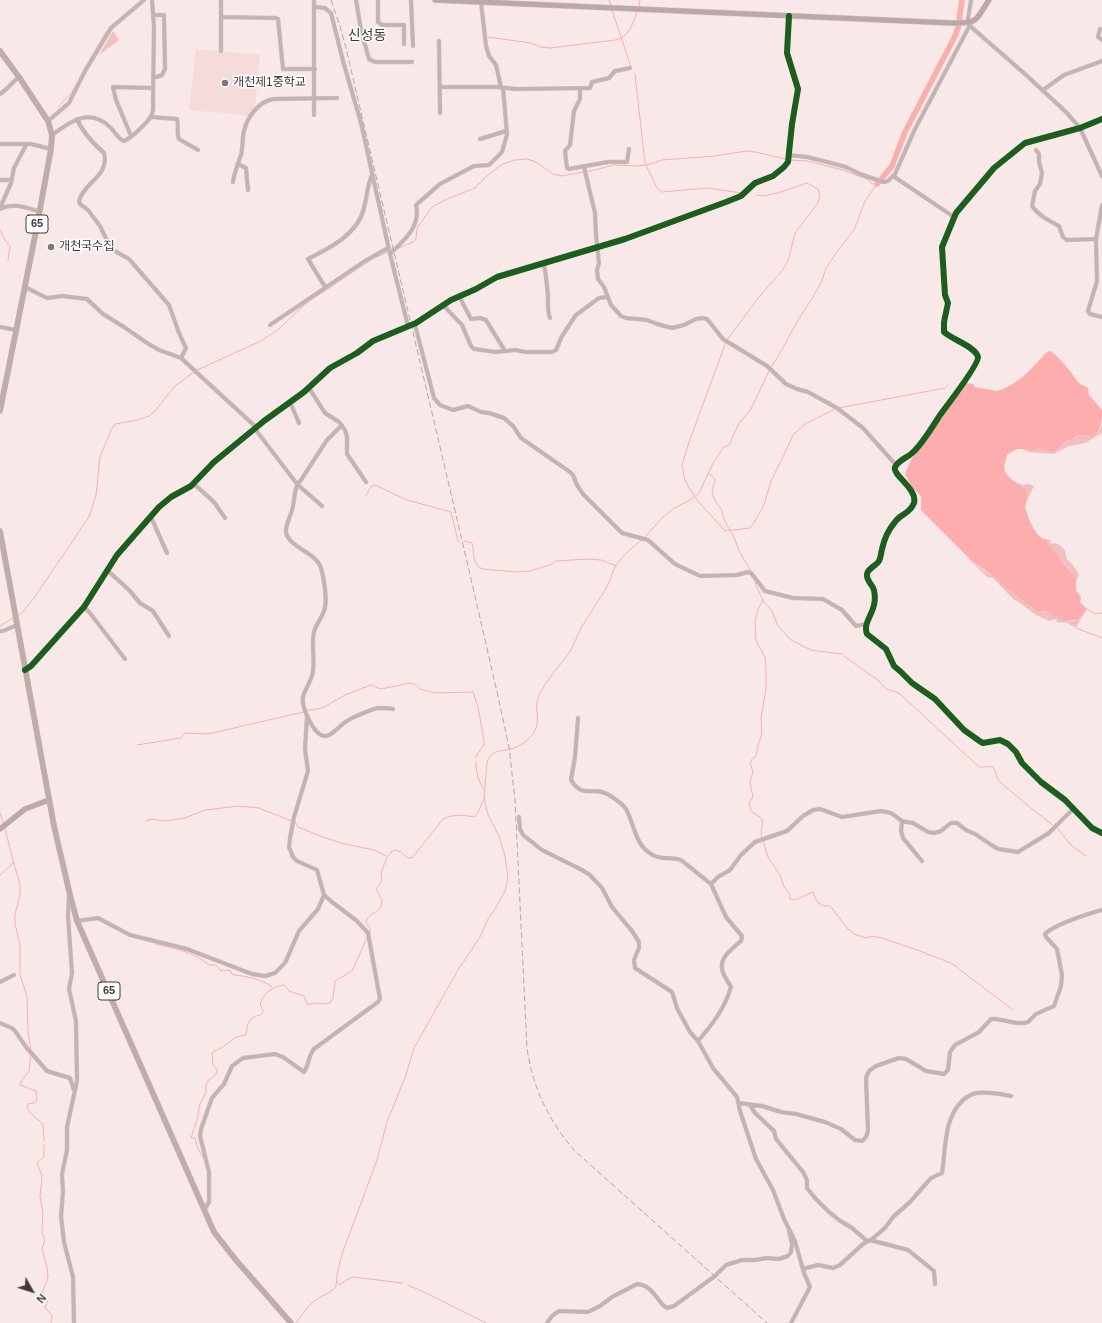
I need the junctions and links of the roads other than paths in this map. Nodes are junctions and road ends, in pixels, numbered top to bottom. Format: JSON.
{"nodes":[{"id":1,"x":144,"y":0,"type":"edge"},
{"id":2,"x":152,"y":0,"type":"edge"},
{"id":3,"x":221,"y":0,"type":"edge"},
{"id":4,"x":314,"y":0,"type":"edge"},
{"id":5,"x":356,"y":0,"type":"edge"},
{"id":6,"x":378,"y":0,"type":"edge"},
{"id":7,"x":411,"y":0,"type":"edge"},
{"id":8,"x":436,"y":0,"type":"edge"},
{"id":9,"x":971,"y":0,"type":"edge"},
{"id":10,"x":989,"y":0,"type":"edge"},
{"id":11,"x":482,"y":2,"type":"junction"},
{"id":12,"x":314,"y":7,"type":"junction"},
{"id":13,"x":153,"y":15,"type":"junction"},
{"id":14,"x":789,"y":16,"type":"junction"},
{"id":15,"x":221,"y":17,"type":"junction"},
{"id":16,"x":969,"y":24,"type":"junction"},
{"id":17,"x":1100,"y":29,"type":"dead end"},
{"id":18,"x":1102,"y":40,"type":"edge"},
{"id":19,"x":439,"y":41,"type":"dead end"},
{"id":20,"x":404,"y":44,"type":"dead end"},
{"id":21,"x":413,"y":46,"type":"dead end"},
{"id":22,"x":0,"y":51,"type":"edge"},
{"id":23,"x":221,"y":51,"type":"dead end"},
{"id":24,"x":1102,"y":61,"type":"edge"},
{"id":25,"x":412,"y":62,"type":"dead end"},
{"id":26,"x":630,"y":68,"type":"dead end"},
{"id":27,"x":314,"y":69,"type":"junction"},
{"id":28,"x":19,"y":77,"type":"junction"},
{"id":29,"x":153,"y":78,"type":"junction"},
{"id":30,"x":440,"y":87,"type":"junction"},
{"id":31,"x":153,"y":88,"type":"junction"},
{"id":32,"x":502,"y":88,"type":"junction"},
{"id":33,"x":580,"y":88,"type":"junction"},
{"id":34,"x":1043,"y":90,"type":"junction"},
{"id":35,"x":0,"y":94,"type":"edge"},
{"id":36,"x":315,"y":98,"type":"junction"},
{"id":37,"x":337,"y":98,"type":"dead end"},
{"id":38,"x":440,"y":113,"type":"dead end"},
{"id":39,"x":314,"y":115,"type":"dead end"},
{"id":40,"x":151,"y":117,"type":"junction"},
{"id":41,"x":77,"y":119,"type":"junction"},
{"id":42,"x":1102,"y":119,"type":"edge"},
{"id":43,"x":48,"y":121,"type":"junction"},
{"id":44,"x":1080,"y":128,"type":"junction"},
{"id":45,"x":506,"y":131,"type":"junction"},
{"id":46,"x":52,"y":135,"type":"junction"},
{"id":47,"x":131,"y":136,"type":"junction"},
{"id":48,"x":480,"y":139,"type":"dead end"},
{"id":49,"x":0,"y":144,"type":"edge"},
{"id":50,"x":26,"y":145,"type":"junction"},
{"id":51,"x":51,"y":149,"type":"junction"},
{"id":52,"x":629,"y":149,"type":"dead end"},
{"id":53,"x":198,"y":150,"type":"dead end"},
{"id":54,"x":1036,"y":150,"type":"dead end"},
{"id":55,"x":788,"y":155,"type":"junction"},
{"id":56,"x":238,"y":164,"type":"junction"},
{"id":57,"x":584,"y":167,"type":"junction"},
{"id":58,"x":372,"y":174,"type":"junction"},
{"id":59,"x":893,"y":176,"type":"junction"},
{"id":60,"x":1102,"y":176,"type":"edge"},
{"id":61,"x":0,"y":180,"type":"edge"},
{"id":62,"x":12,"y":180,"type":"junction"},
{"id":63,"x":233,"y":182,"type":"dead end"},
{"id":64,"x":248,"y":190,"type":"dead end"},
{"id":65,"x":1102,"y":205,"type":"edge"},
{"id":66,"x":0,"y":209,"type":"edge"},
{"id":67,"x":39,"y":211,"type":"junction"},
{"id":68,"x":954,"y":217,"type":"junction"},
{"id":69,"x":1096,"y":239,"type":"junction"},
{"id":70,"x":388,"y":248,"type":"junction"},
{"id":71,"x":598,"y":248,"type":"junction"},
{"id":72,"x":390,"y":254,"type":"junction"},
{"id":73,"x":544,"y":264,"type":"junction"},
{"id":74,"x":325,"y":286,"type":"junction"},
{"id":75,"x":25,"y":287,"type":"junction"},
{"id":76,"x":459,"y":296,"type":"junction"},
{"id":77,"x":607,"y":297,"type":"junction"},
{"id":78,"x":443,"y":305,"type":"junction"},
{"id":79,"x":1102,"y":317,"type":"edge"},
{"id":80,"x":550,"y":318,"type":"dead end"},
{"id":81,"x":416,"y":323,"type":"junction"},
{"id":82,"x":270,"y":325,"type":"dead end"},
{"id":83,"x":408,"y":326,"type":"junction"},
{"id":84,"x":0,"y":327,"type":"edge"},
{"id":85,"x":16,"y":330,"type":"junction"},
{"id":86,"x":505,"y":351,"type":"junction"},
{"id":87,"x":181,"y":358,"type":"junction"},
{"id":88,"x":2,"y":388,"type":"edge"},
{"id":89,"x":308,"y":388,"type":"junction"},
{"id":90,"x":290,"y":402,"type":"junction"},
{"id":91,"x":0,"y":409,"type":"edge"},
{"id":92,"x":299,"y":423,"type":"dead end"},
{"id":93,"x":341,"y":426,"type":"junction"},
{"id":94,"x":256,"y":428,"type":"junction"},
{"id":95,"x":896,"y":465,"type":"junction"},
{"id":96,"x":366,"y":482,"type":"dead end"},
{"id":97,"x":194,"y":484,"type":"junction"},
{"id":98,"x":297,"y":484,"type":"junction"},
{"id":99,"x":322,"y":506,"type":"dead end"},
{"id":100,"x":151,"y":517,"type":"junction"},
{"id":101,"x":225,"y":518,"type":"dead end"},
{"id":102,"x":0,"y":531,"type":"edge"},
{"id":103,"x":167,"y":553,"type":"dead end"},
{"id":104,"x":107,"y":570,"type":"junction"},
{"id":105,"x":84,"y":606,"type":"junction"},
{"id":106,"x":17,"y":623,"type":"junction"},
{"id":107,"x":866,"y":624,"type":"junction"},
{"id":108,"x":0,"y":631,"type":"edge"},
{"id":109,"x":169,"y":636,"type":"dead end"},
{"id":110,"x":125,"y":659,"type":"dead end"},
{"id":111,"x":25,"y":670,"type":"junction"},
{"id":112,"x":393,"y":709,"type":"dead end"},
{"id":113,"x":307,"y":716,"type":"junction"},
{"id":114,"x":578,"y":718,"type":"dead end"},
{"id":115,"x":49,"y":800,"type":"junction"},
{"id":116,"x":1074,"y":808,"type":"junction"},
{"id":117,"x":519,"y":817,"type":"dead end"},
{"id":118,"x":902,"y":821,"type":"junction"},
{"id":119,"x":0,"y":829,"type":"edge"},
{"id":120,"x":1101,"y":832,"type":"edge"},
{"id":121,"x":922,"y":861,"type":"dead end"},
{"id":122,"x":711,"y":884,"type":"junction"},
{"id":123,"x":70,"y":895,"type":"junction"},
{"id":124,"x":324,"y":895,"type":"junction"},
{"id":125,"x":1102,"y":910,"type":"edge"},
{"id":126,"x":77,"y":921,"type":"junction"},
{"id":127,"x":14,"y":975,"type":"dead end"},
{"id":128,"x":0,"y":982,"type":"edge"},
{"id":129,"x":0,"y":1023,"type":"edge"},
{"id":130,"x":698,"y":1041,"type":"junction"},
{"id":131,"x":75,"y":1093,"type":"junction"},
{"id":132,"x":1011,"y":1096,"type":"dead end"},
{"id":133,"x":739,"y":1102,"type":"junction"},
{"id":134,"x":749,"y":1104,"type":"junction"},
{"id":135,"x":204,"y":1210,"type":"junction"},
{"id":136,"x":789,"y":1228,"type":"junction"},
{"id":137,"x":869,"y":1241,"type":"junction"},
{"id":138,"x":803,"y":1269,"type":"junction"},
{"id":139,"x":935,"y":1284,"type":"dead end"},
{"id":140,"x":74,"y":1323,"type":"edge"},
{"id":141,"x":291,"y":1323,"type":"edge"},
{"id":142,"x":547,"y":1323,"type":"edge"},
{"id":143,"x":791,"y":1323,"type":"edge"}],
"edges":[{"from":1,"to":43,"type":"street"},
{"from":2,"to":13,"type":"street"},
{"from":3,"to":15,"type":"street"},
{"from":4,"to":12,"type":"street"},
{"from":5,"to":25,"type":"street"},
{"from":6,"to":20,"type":"street"},
{"from":7,"to":21,"type":"street"},
{"from":8,"to":11,"type":"main road"},
{"from":9,"to":16,"type":"street"},
{"from":10,"to":16,"type":"main road"},
{"from":11,"to":14,"type":"main road"},
{"from":11,"to":32,"type":"street"},
{"from":12,"to":27,"type":"street"},
{"from":12,"to":58,"type":"street"},
{"from":13,"to":29,"type":"street"},
{"from":13,"to":29,"type":"street"},
{"from":14,"to":16,"type":"main road"},
{"from":14,"to":55,"type":"street"},
{"from":15,"to":23,"type":"street"},
{"from":15,"to":27,"type":"street"},
{"from":16,"to":34,"type":"street"},
{"from":16,"to":59,"type":"street"},
{"from":17,"to":18,"type":"street"},
{"from":19,"to":30,"type":"street"},
{"from":22,"to":28,"type":"main road","number":"65"},
{"from":24,"to":34,"type":"street"},
{"from":26,"to":33,"type":"street"},
{"from":27,"to":36,"type":"street"},
{"from":28,"to":35,"type":"street"},
{"from":28,"to":43,"type":"main road","number":"65"},
{"from":29,"to":31,"type":"street"},
{"from":30,"to":32,"type":"street"},
{"from":30,"to":38,"type":"street"},
{"from":31,"to":40,"type":"street"},
{"from":31,"to":47,"type":"street"},
{"from":32,"to":33,"type":"street"},
{"from":32,"to":45,"type":"street"},
{"from":33,"to":57,"type":"street"},
{"from":34,"to":44,"type":"street"},
{"from":36,"to":37,"type":"street"},
{"from":36,"to":39,"type":"street"},
{"from":36,"to":56,"type":"street"},
{"from":40,"to":47,"type":"street"},
{"from":40,"to":53,"type":"street"},
{"from":41,"to":46,"type":"street"},
{"from":41,"to":47,"type":"street"},
{"from":41,"to":87,"type":"street"},
{"from":42,"to":44,"type":"street"},
{"from":43,"to":46,"type":"main road","number":"65"},
{"from":44,"to":60,"type":"street"},
{"from":44,"to":68,"type":"street"},
{"from":45,"to":48,"type":"street"},
{"from":45,"to":72,"type":"street"},
{"from":46,"to":51,"type":"main road","number":"65"},
{"from":49,"to":50,"type":"street"},
{"from":50,"to":51,"type":"street"},
{"from":50,"to":62,"type":"street"},
{"from":51,"to":67,"type":"main road","number":"65"},
{"from":52,"to":57,"type":"street"},
{"from":54,"to":69,"type":"street"},
{"from":55,"to":59,"type":"street"},
{"from":55,"to":71,"type":"street"},
{"from":56,"to":63,"type":"street"},
{"from":56,"to":64,"type":"street"},
{"from":57,"to":71,"type":"street"},
{"from":58,"to":70,"type":"street"},
{"from":58,"to":74,"type":"street"},
{"from":59,"to":68,"type":"street"},
{"from":61,"to":62,"type":"street"},
{"from":62,"to":66,"type":"street"},
{"from":65,"to":69,"type":"street"},
{"from":66,"to":67,"type":"street"},
{"from":67,"to":75,"type":"main road","number":"65"},
{"from":68,"to":95,"type":"street"},
{"from":69,"to":79,"type":"street"},
{"from":70,"to":72,"type":"street"},
{"from":70,"to":74,"type":"street"},
{"from":71,"to":73,"type":"street"},
{"from":71,"to":77,"type":"street"},
{"from":72,"to":83,"type":"street"},
{"from":73,"to":76,"type":"street"},
{"from":73,"to":80,"type":"street"},
{"from":74,"to":82,"type":"street"},
{"from":75,"to":85,"type":"main road","number":"65"},
{"from":75,"to":87,"type":"street"},
{"from":76,"to":78,"type":"street"},
{"from":76,"to":86,"type":"street"},
{"from":77,"to":86,"type":"street"},
{"from":77,"to":95,"type":"street"},
{"from":78,"to":81,"type":"street"},
{"from":78,"to":86,"type":"street"},
{"from":81,"to":83,"type":"street"},
{"from":81,"to":107,"type":"street"},
{"from":83,"to":89,"type":"street"},
{"from":84,"to":85,"type":"street"},
{"from":85,"to":88,"type":"main road","number":"65"},
{"from":87,"to":94,"type":"street"},
{"from":88,"to":91,"type":"main road","number":"65"},
{"from":89,"to":90,"type":"street"},
{"from":89,"to":93,"type":"street"},
{"from":90,"to":92,"type":"street"},
{"from":90,"to":94,"type":"street"},
{"from":93,"to":96,"type":"street"},
{"from":93,"to":98,"type":"street"},
{"from":94,"to":97,"type":"street"},
{"from":94,"to":98,"type":"street"},
{"from":95,"to":107,"type":"street"},
{"from":97,"to":100,"type":"street"},
{"from":97,"to":101,"type":"street"},
{"from":98,"to":99,"type":"street"},
{"from":98,"to":113,"type":"street"},
{"from":100,"to":103,"type":"street"},
{"from":100,"to":104,"type":"street"},
{"from":102,"to":106,"type":"main road","number":"65"},
{"from":104,"to":105,"type":"street"},
{"from":104,"to":109,"type":"street"},
{"from":105,"to":110,"type":"street"},
{"from":105,"to":111,"type":"street"},
{"from":106,"to":108,"type":"street"},
{"from":106,"to":111,"type":"main road","number":"65"},
{"from":107,"to":116,"type":"street"},
{"from":111,"to":115,"type":"main road","number":"65"},
{"from":112,"to":113,"type":"street"},
{"from":113,"to":124,"type":"street"},
{"from":114,"to":122,"type":"street"},
{"from":115,"to":119,"type":"main road"},
{"from":115,"to":123,"type":"main road","number":"65"},
{"from":116,"to":118,"type":"street"},
{"from":116,"to":120,"type":"street"},
{"from":117,"to":130,"type":"street"},
{"from":118,"to":121,"type":"street"},
{"from":118,"to":122,"type":"street"},
{"from":122,"to":130,"type":"street"},
{"from":123,"to":126,"type":"main road","number":"65"},
{"from":123,"to":131,"type":"street"},
{"from":124,"to":126,"type":"street"},
{"from":124,"to":135,"type":"street"},
{"from":125,"to":134,"type":"street"},
{"from":126,"to":135,"type":"main road","number":"65"},
{"from":127,"to":128,"type":"street"},
{"from":129,"to":131,"type":"street"},
{"from":130,"to":133,"type":"street"},
{"from":131,"to":140,"type":"street"},
{"from":132,"to":137,"type":"street"},
{"from":133,"to":134,"type":"street"},
{"from":133,"to":136,"type":"street"},
{"from":134,"to":137,"type":"street"},
{"from":135,"to":141,"type":"main road","number":"65"},
{"from":136,"to":138,"type":"street"},
{"from":136,"to":142,"type":"street"},
{"from":137,"to":138,"type":"street"},
{"from":137,"to":139,"type":"street"},
{"from":138,"to":143,"type":"street"}]}
